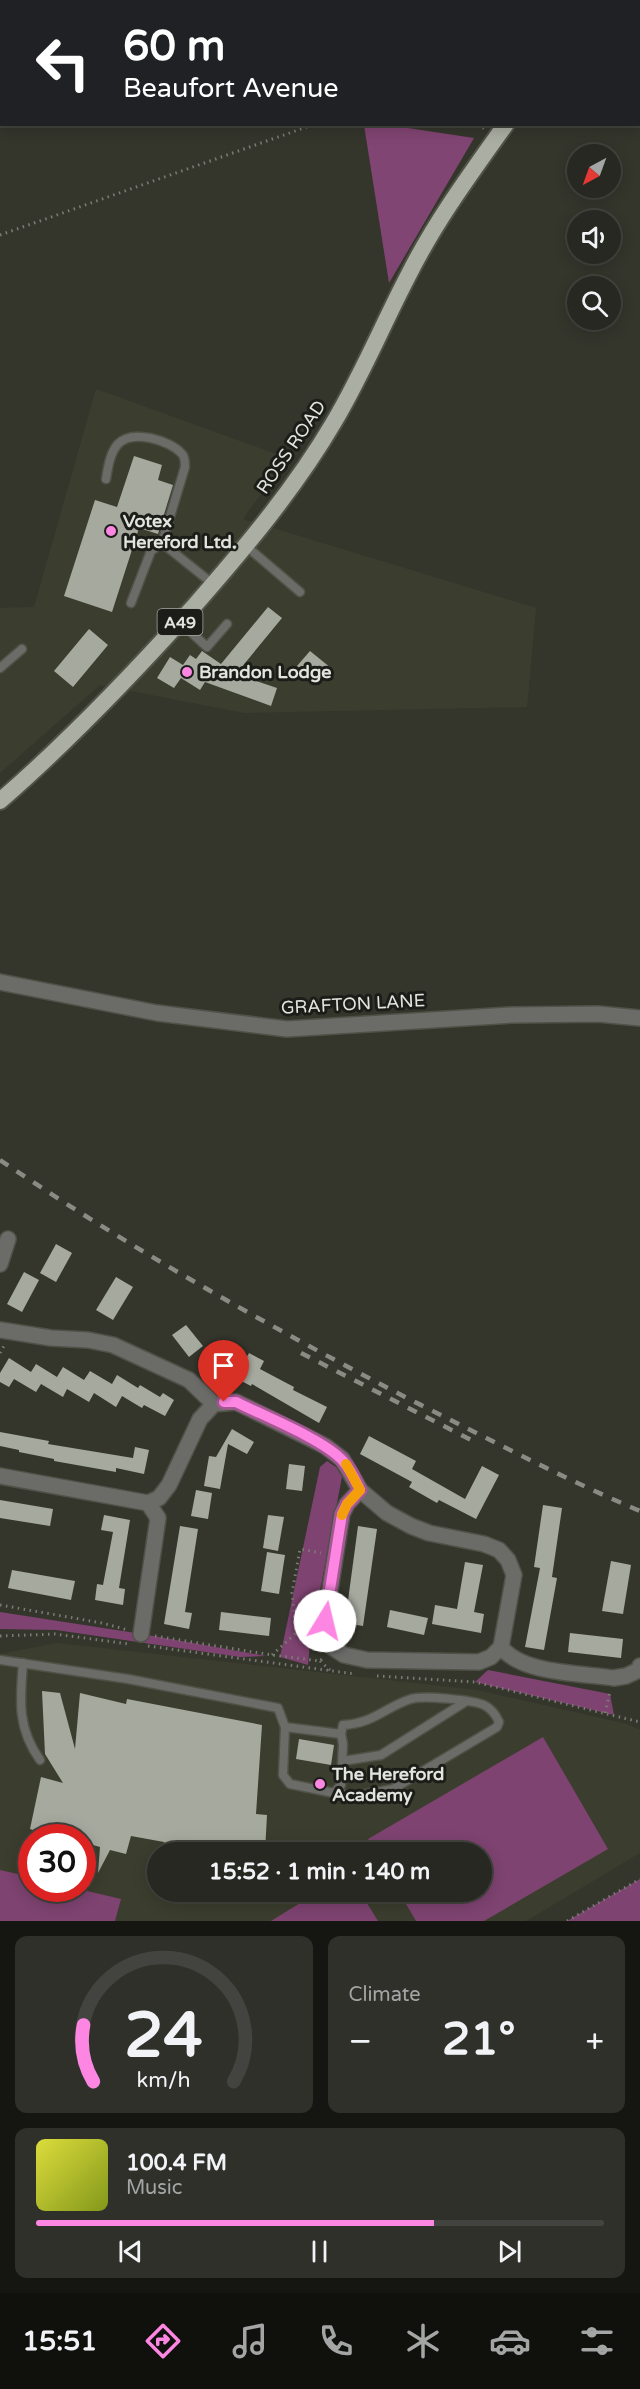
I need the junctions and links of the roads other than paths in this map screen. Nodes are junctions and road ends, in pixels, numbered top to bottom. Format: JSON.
{"nodes":[{"id":1,"x":505,"y":126,"type":"edge"},
{"id":2,"x":106,"y":479,"type":"dead end"},
{"id":3,"x":162,"y":543,"type":"junction"},
{"id":4,"x":245,"y":545,"type":"junction"},
{"id":5,"x":213,"y":584,"type":"junction"},
{"id":6,"x":300,"y":592,"type":"dead end"},
{"id":7,"x":131,"y":603,"type":"dead end"},
{"id":8,"x":180,"y":622,"type":"junction"},
{"id":9,"x":227,"y":624,"type":"dead end"},
{"id":10,"x":22,"y":649,"type":"dead end"},
{"id":11,"x":0,"y":668,"type":"edge"},
{"id":12,"x":0,"y":801,"type":"edge"},
{"id":13,"x":0,"y":982,"type":"edge"},
{"id":14,"x":640,"y":1018,"type":"edge"},
{"id":15,"x":8,"y":1239,"type":"dead end"},
{"id":16,"x":0,"y":1264,"type":"edge"},
{"id":17,"x":0,"y":1330,"type":"edge"},
{"id":18,"x":214,"y":1404,"type":"junction"},
{"id":19,"x":0,"y":1476,"type":"edge"},
{"id":20,"x":360,"y":1490,"type":"junction"},
{"id":21,"x":148,"y":1503,"type":"junction"},
{"id":22,"x":141,"y":1641,"type":"road end"},
{"id":23,"x":501,"y":1647,"type":"junction"},
{"id":24,"x":0,"y":1660,"type":"edge"},
{"id":25,"x":23,"y":1663,"type":"junction"},
{"id":26,"x":640,"y":1666,"type":"edge"},
{"id":27,"x":465,"y":1702,"type":"junction"},
{"id":28,"x":285,"y":1727,"type":"junction"},
{"id":29,"x":341,"y":1734,"type":"junction"},
{"id":30,"x":40,"y":1760,"type":"dead end"},
{"id":31,"x":343,"y":1761,"type":"junction"},
{"id":32,"x":334,"y":1793,"type":"junction"}],
"edges":[{"from":1,"to":4,"type":"highway","name":"ROSS ROAD","number":"A49"},
{"from":2,"to":3,"type":"lane"},
{"from":3,"to":5,"type":"lane"},
{"from":3,"to":7,"type":"lane"},
{"from":4,"to":5,"type":"highway","name":"ROSS ROAD","number":"A49"},
{"from":4,"to":6,"type":"lane"},
{"from":5,"to":8,"type":"highway","name":"ROSS ROAD","number":"A49"},
{"from":8,"to":9,"type":"lane"},
{"from":8,"to":12,"type":"highway","name":"ROSS ROAD","number":"A49"},
{"from":10,"to":11,"type":"lane"},
{"from":13,"to":14,"type":"street","name":"GRAFTON LANE"},
{"from":15,"to":16,"type":"street"},
{"from":17,"to":18,"type":"street"},
{"from":18,"to":20,"type":"street"},
{"from":18,"to":21,"type":"street"},
{"from":19,"to":21,"type":"street"},
{"from":20,"to":23,"type":"street"},
{"from":20,"to":23,"type":"street"},
{"from":21,"to":22,"type":"street"},
{"from":23,"to":26,"type":"street"},
{"from":24,"to":25,"type":"lane"},
{"from":25,"to":28,"type":"lane"},
{"from":25,"to":30,"type":"lane"},
{"from":27,"to":29,"type":"lane"},
{"from":27,"to":31,"type":"lane"},
{"from":27,"to":32,"type":"lane"},
{"from":28,"to":29,"type":"lane"},
{"from":28,"to":32,"type":"lane"},
{"from":29,"to":31,"type":"lane"},
{"from":31,"to":32,"type":"lane"}]}
